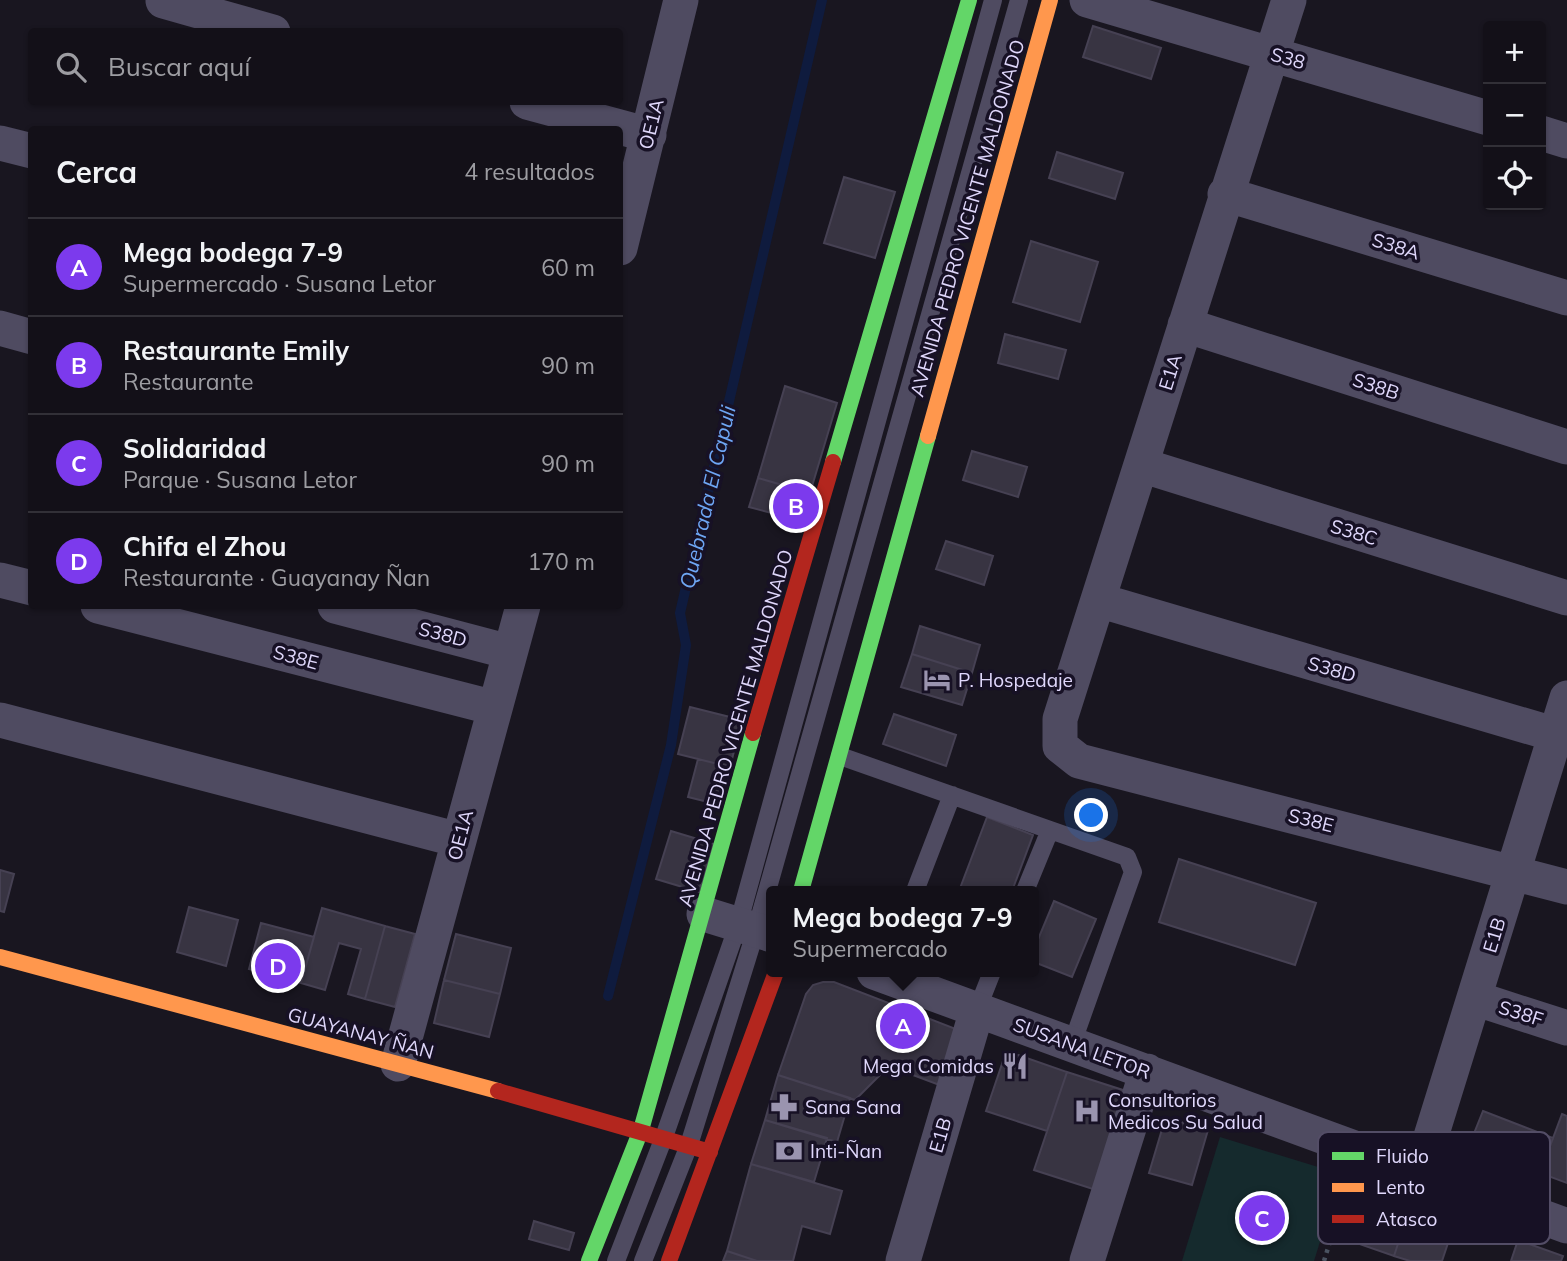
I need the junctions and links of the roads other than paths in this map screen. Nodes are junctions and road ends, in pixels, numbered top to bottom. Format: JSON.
{"nodes":[{"id":1,"x":681,"y":0,"type":"edge"},
{"id":2,"x":969,"y":0,"type":"edge"},
{"id":3,"x":993,"y":0,"type":"edge"},
{"id":4,"x":1019,"y":0,"type":"edge"},
{"id":5,"x":1050,"y":0,"type":"edge"},
{"id":6,"x":1087,"y":0,"type":"edge"},
{"id":7,"x":1289,"y":0,"type":"edge"},
{"id":8,"x":163,"y":1,"type":"edge"},
{"id":9,"x":259,"y":28,"type":"edge"},
{"id":10,"x":1272,"y":54,"type":"junction"},
{"id":11,"x":538,"y":105,"type":"edge"},
{"id":12,"x":1483,"y":117,"type":"edge"},
{"id":13,"x":616,"y":126,"type":"edge"},
{"id":14,"x":623,"y":128,"type":"edge"},
{"id":15,"x":649,"y":135,"type":"junction"},
{"id":16,"x":1546,"y":135,"type":"edge"},
{"id":17,"x":1567,"y":141,"type":"edge"},
{"id":18,"x":0,"y":144,"type":"edge"},
{"id":19,"x":28,"y":150,"type":"edge"},
{"id":20,"x":1225,"y":194,"type":"junction"},
{"id":21,"x":623,"y":236,"type":"edge"},
{"id":22,"x":1567,"y":298,"type":"edge"},
{"id":23,"x":1185,"y":325,"type":"junction"},
{"id":24,"x":0,"y":328,"type":"edge"},
{"id":25,"x":28,"y":336,"type":"edge"},
{"id":26,"x":1567,"y":447,"type":"edge"},
{"id":27,"x":1141,"y":466,"type":"junction"},
{"id":28,"x":0,"y":580,"type":"edge"},
{"id":29,"x":28,"y":587,"type":"edge"},
{"id":30,"x":1567,"y":598,"type":"edge"},
{"id":31,"x":1098,"y":600,"type":"junction"},
{"id":32,"x":110,"y":609,"type":"edge"},
{"id":33,"x":346,"y":609,"type":"edge"},
{"id":34,"x":522,"y":609,"type":"edge"},
{"id":35,"x":510,"y":652,"type":"junction"},
{"id":36,"x":1567,"y":698,"type":"edge"},
{"id":37,"x":495,"y":708,"type":"junction"},
{"id":38,"x":0,"y":720,"type":"edge"},
{"id":39,"x":1561,"y":736,"type":"edge"},
{"id":40,"x":1060,"y":746,"type":"joint"},
{"id":41,"x":839,"y":756,"type":"junction"},
{"id":42,"x":952,"y":795,"type":"junction"},
{"id":43,"x":1050,"y":830,"type":"junction"},
{"id":44,"x":459,"y":840,"type":"junction"},
{"id":45,"x":1513,"y":872,"type":"junction"},
{"id":46,"x":766,"y":886,"type":"edge"},
{"id":47,"x":767,"y":886,"type":"edge"},
{"id":48,"x":802,"y":886,"type":"edge"},
{"id":49,"x":917,"y":886,"type":"edge"},
{"id":50,"x":1027,"y":886,"type":"edge"},
{"id":51,"x":766,"y":887,"type":"edge"},
{"id":52,"x":1567,"y":887,"type":"edge"},
{"id":53,"x":766,"y":891,"type":"edge"},
{"id":54,"x":704,"y":914,"type":"junction"},
{"id":55,"x":755,"y":930,"type":"edge"},
{"id":56,"x":0,"y":957,"type":"edge"},
{"id":57,"x":774,"y":977,"type":"edge"},
{"id":58,"x":891,"y":977,"type":"edge"},
{"id":59,"x":990,"y":977,"type":"edge"},
{"id":60,"x":1474,"y":998,"type":"junction"},
{"id":61,"x":977,"y":1010,"type":"junction"},
{"id":62,"x":1567,"y":1028,"type":"edge"},
{"id":63,"x":1072,"y":1044,"type":"junction"},
{"id":64,"x":398,"y":1064,"type":"junction"},
{"id":65,"x":1147,"y":1072,"type":"junction"},
{"id":66,"x":641,"y":1129,"type":"junction"},
{"id":67,"x":1432,"y":1132,"type":"edge"},
{"id":68,"x":1318,"y":1134,"type":"edge"},
{"id":69,"x":664,"y":1137,"type":"junction"},
{"id":70,"x":689,"y":1145,"type":"junction"},
{"id":71,"x":710,"y":1152,"type":"junction"},
{"id":72,"x":1550,"y":1220,"type":"edge"},
{"id":73,"x":1567,"y":1226,"type":"edge"},
{"id":74,"x":589,"y":1261,"type":"edge"},
{"id":75,"x":616,"y":1261,"type":"edge"},
{"id":76,"x":643,"y":1261,"type":"edge"},
{"id":77,"x":669,"y":1261,"type":"edge"},
{"id":78,"x":903,"y":1261,"type":"edge"},
{"id":79,"x":1087,"y":1261,"type":"edge"}],
"edges":[{"from":1,"to":15,"type":"street","name":"OE1A"},
{"from":2,"to":54,"type":"main road","name":"AVENIDA PEDRO VICENTE MALDONADO"},
{"from":3,"to":46,"type":"lane"},
{"from":4,"to":47,"type":"lane"},
{"from":5,"to":41,"type":"main road","name":"AVENIDA PEDRO VICENTE MALDONADO"},
{"from":6,"to":10,"type":"street","name":"S38"},
{"from":7,"to":10,"type":"street","name":"E1A"},
{"from":8,"to":9,"type":"street"},
{"from":10,"to":12,"type":"street","name":"S38"},
{"from":10,"to":20,"type":"street","name":"E1A"},
{"from":11,"to":13,"type":"street"},
{"from":14,"to":15,"type":"street"},
{"from":15,"to":21,"type":"street","name":"OE1A"},
{"from":16,"to":17,"type":"street"},
{"from":18,"to":19,"type":"street"},
{"from":20,"to":22,"type":"street","name":"S38A"},
{"from":20,"to":23,"type":"street","name":"E1A"},
{"from":23,"to":26,"type":"street","name":"S38B"},
{"from":23,"to":27,"type":"street","name":"E1A"},
{"from":24,"to":25,"type":"street"},
{"from":27,"to":30,"type":"street","name":"S38C"},
{"from":27,"to":31,"type":"street","name":"E1A"},
{"from":28,"to":29,"type":"street"},
{"from":31,"to":39,"type":"street","name":"S38D"},
{"from":31,"to":40,"type":"street","name":"E1A"},
{"from":32,"to":37,"type":"street","name":"S38E"},
{"from":33,"to":35,"type":"street","name":"S38D"},
{"from":34,"to":35,"type":"street","name":"OE1A"},
{"from":35,"to":37,"type":"street","name":"OE1A"},
{"from":36,"to":39,"type":"street","name":"E1B"},
{"from":37,"to":44,"type":"street","name":"OE1A"},
{"from":38,"to":44,"type":"street"},
{"from":39,"to":45,"type":"street","name":"E1B"},
{"from":40,"to":45,"type":"street","name":"S38E"},
{"from":41,"to":42,"type":"lane"},
{"from":41,"to":48,"type":"main road","name":"AVENIDA PEDRO VICENTE MALDONADO"},
{"from":42,"to":43,"type":"lane"},
{"from":42,"to":49,"type":"lane"},
{"from":43,"to":50,"type":"lane"},
{"from":43,"to":63,"type":"lane"},
{"from":44,"to":64,"type":"street","name":"OE1A"},
{"from":45,"to":52,"type":"street","name":"S38E"},
{"from":45,"to":60,"type":"street","name":"E1B"},
{"from":51,"to":55,"type":"lane"},
{"from":53,"to":55,"type":"lane"},
{"from":54,"to":55,"type":"street"},
{"from":54,"to":66,"type":"main road","name":"AVENIDA PEDRO VICENTE MALDONADO"},
{"from":55,"to":69,"type":"lane"},
{"from":55,"to":70,"type":"lane"},
{"from":56,"to":64,"type":"main road","name":"GUAYANAY ÑAN"},
{"from":57,"to":71,"type":"main road"},
{"from":58,"to":61,"type":"street","name":"SUSANA LETOR"},
{"from":59,"to":61,"type":"lane"},
{"from":60,"to":62,"type":"street","name":"S38F"},
{"from":60,"to":67,"type":"street","name":"E1B"},
{"from":61,"to":63,"type":"street","name":"SUSANA LETOR"},
{"from":61,"to":78,"type":"street","name":"E1B"},
{"from":63,"to":65,"type":"street","name":"SUSANA LETOR"},
{"from":64,"to":66,"type":"main road","name":"GUAYANAY ÑAN"},
{"from":65,"to":68,"type":"street","name":"SUSANA LETOR"},
{"from":65,"to":79,"type":"street"},
{"from":66,"to":69,"type":"main road","name":"GUAYANAY ÑAN"},
{"from":66,"to":74,"type":"main road","name":"AVENIDA PEDRO VICENTE MALDONADO"},
{"from":69,"to":70,"type":"main road","name":"GUAYANAY ÑAN"},
{"from":69,"to":75,"type":"lane"},
{"from":70,"to":71,"type":"main road","name":"GUAYANAY ÑAN"},
{"from":70,"to":76,"type":"lane"},
{"from":71,"to":77,"type":"main road"},
{"from":72,"to":73,"type":"street","name":"SUSANA LETOR"}]}
